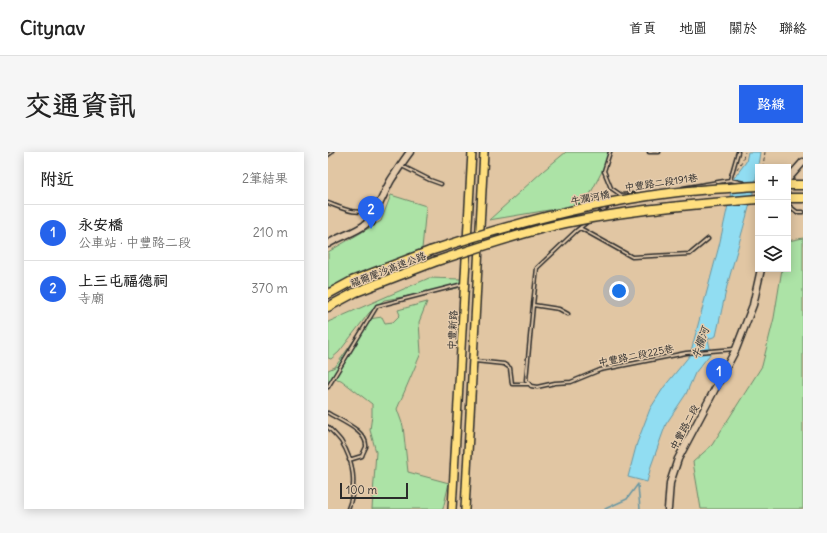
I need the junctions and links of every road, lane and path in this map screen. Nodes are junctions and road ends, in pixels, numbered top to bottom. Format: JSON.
{"nodes":[{"id":1,"x":332,"y":152,"type":"edge"},
{"id":2,"x":410,"y":152,"type":"edge"},
{"id":3,"x":472,"y":152,"type":"edge"},
{"id":4,"x":484,"y":152,"type":"edge"},
{"id":5,"x":610,"y":152,"type":"edge"},
{"id":6,"x":649,"y":152,"type":"edge"},
{"id":7,"x":658,"y":152,"type":"edge"},
{"id":8,"x":738,"y":152,"type":"edge"},
{"id":9,"x":745,"y":152,"type":"edge"},
{"id":10,"x":765,"y":152,"type":"edge"},
{"id":11,"x":328,"y":155,"type":"edge"},
{"id":12,"x":803,"y":162,"type":"edge"},
{"id":13,"x":763,"y":164,"type":"edge"},
{"id":14,"x":401,"y":165,"type":"junction"},
{"id":15,"x":791,"y":176,"type":"edge"},
{"id":16,"x":730,"y":180,"type":"junction"},
{"id":17,"x":441,"y":184,"type":"dead end"},
{"id":18,"x":791,"y":185,"type":"edge"},
{"id":19,"x":755,"y":186,"type":"edge"},
{"id":20,"x":803,"y":186,"type":"edge"},
{"id":21,"x":755,"y":187,"type":"edge"},
{"id":22,"x":622,"y":195,"type":"junction"},
{"id":23,"x":791,"y":198,"type":"edge"},
{"id":24,"x":803,"y":198,"type":"edge"},
{"id":25,"x":755,"y":199,"type":"edge"},
{"id":26,"x":328,"y":203,"type":"edge"},
{"id":27,"x":377,"y":208,"type":"junction"},
{"id":28,"x":791,"y":208,"type":"edge"},
{"id":29,"x":803,"y":212,"type":"edge"},
{"id":30,"x":373,"y":224,"type":"dead end"},
{"id":31,"x":580,"y":228,"type":"junction"},
{"id":32,"x":708,"y":238,"type":"dead end"},
{"id":33,"x":328,"y":244,"type":"edge"},
{"id":34,"x":479,"y":244,"type":"junction"},
{"id":35,"x":467,"y":247,"type":"junction"},
{"id":36,"x":430,"y":251,"type":"joint"},
{"id":37,"x":760,"y":272,"type":"edge"},
{"id":38,"x":464,"y":283,"type":"junction"},
{"id":39,"x":328,"y":294,"type":"edge"},
{"id":40,"x":533,"y":305,"type":"junction"},
{"id":41,"x":328,"y":307,"type":"edge"},
{"id":42,"x":568,"y":314,"type":"dead end"},
{"id":43,"x":736,"y":349,"type":"junction"},
{"id":44,"x":473,"y":361,"type":"junction"},
{"id":45,"x":529,"y":384,"type":"junction"},
{"id":46,"x":328,"y":387,"type":"edge"},
{"id":47,"x":328,"y":413,"type":"edge"},
{"id":48,"x":328,"y":427,"type":"edge"},
{"id":49,"x":350,"y":460,"type":"junction"},
{"id":50,"x":348,"y":509,"type":"edge"},
{"id":51,"x":452,"y":509,"type":"edge"},
{"id":52,"x":465,"y":509,"type":"edge"},
{"id":53,"x":668,"y":509,"type":"edge"}],
"edges":[{"from":1,"to":11,"type":"lane"},
{"from":2,"to":14,"type":"street"},
{"from":3,"to":35,"type":"main road","name":"中豐新路"},
{"from":4,"to":34,"type":"main road"},
{"from":5,"to":22,"type":"lane","name":"中豐路二段191巷"},
{"from":6,"to":7,"type":"lane"},
{"from":8,"to":16,"type":"lane"},
{"from":9,"to":16,"type":"path"},
{"from":10,"to":13,"type":"path"},
{"from":12,"to":15,"type":"street"},
{"from":14,"to":17,"type":"lane"},
{"from":14,"to":27,"type":"street"},
{"from":16,"to":19,"type":"lane","bridge":true},
{"from":16,"to":22,"type":"lane","name":"中豐路二段191巷"},
{"from":18,"to":20,"type":"highway"},
{"from":21,"to":36,"type":"highway","name":"牛瀾河橋","bridge":true},
{"from":22,"to":31,"type":"lane"},
{"from":23,"to":24,"type":"highway"},
{"from":25,"to":41,"type":"highway","name":"福爾摩沙高速公路","bridge":true},
{"from":26,"to":27,"type":"lane"},
{"from":27,"to":30,"type":"lane"},
{"from":27,"to":33,"type":"street"},
{"from":28,"to":29,"type":"lane"},
{"from":31,"to":32,"type":"lane"},
{"from":31,"to":40,"type":"lane"},
{"from":34,"to":35,"type":"main road"},
{"from":34,"to":44,"type":"main road"},
{"from":35,"to":38,"type":"main road","name":"中豐新路"},
{"from":36,"to":39,"type":"highway","name":"福爾摩沙高速公路"},
{"from":37,"to":43,"type":"street","name":"中豐路二段"},
{"from":38,"to":46,"type":"lane"},
{"from":38,"to":51,"type":"main road","name":"中豐新路"},
{"from":40,"to":42,"type":"lane"},
{"from":40,"to":45,"type":"lane"},
{"from":43,"to":45,"type":"lane","name":"中豐路二段225巷"},
{"from":43,"to":53,"type":"street","name":"中豐路二段"},
{"from":44,"to":45,"type":"lane","name":"中豐路二段225巷"},
{"from":44,"to":52,"type":"main road"},
{"from":47,"to":49,"type":"lane"},
{"from":48,"to":49,"type":"lane"},
{"from":49,"to":50,"type":"lane"}]}
